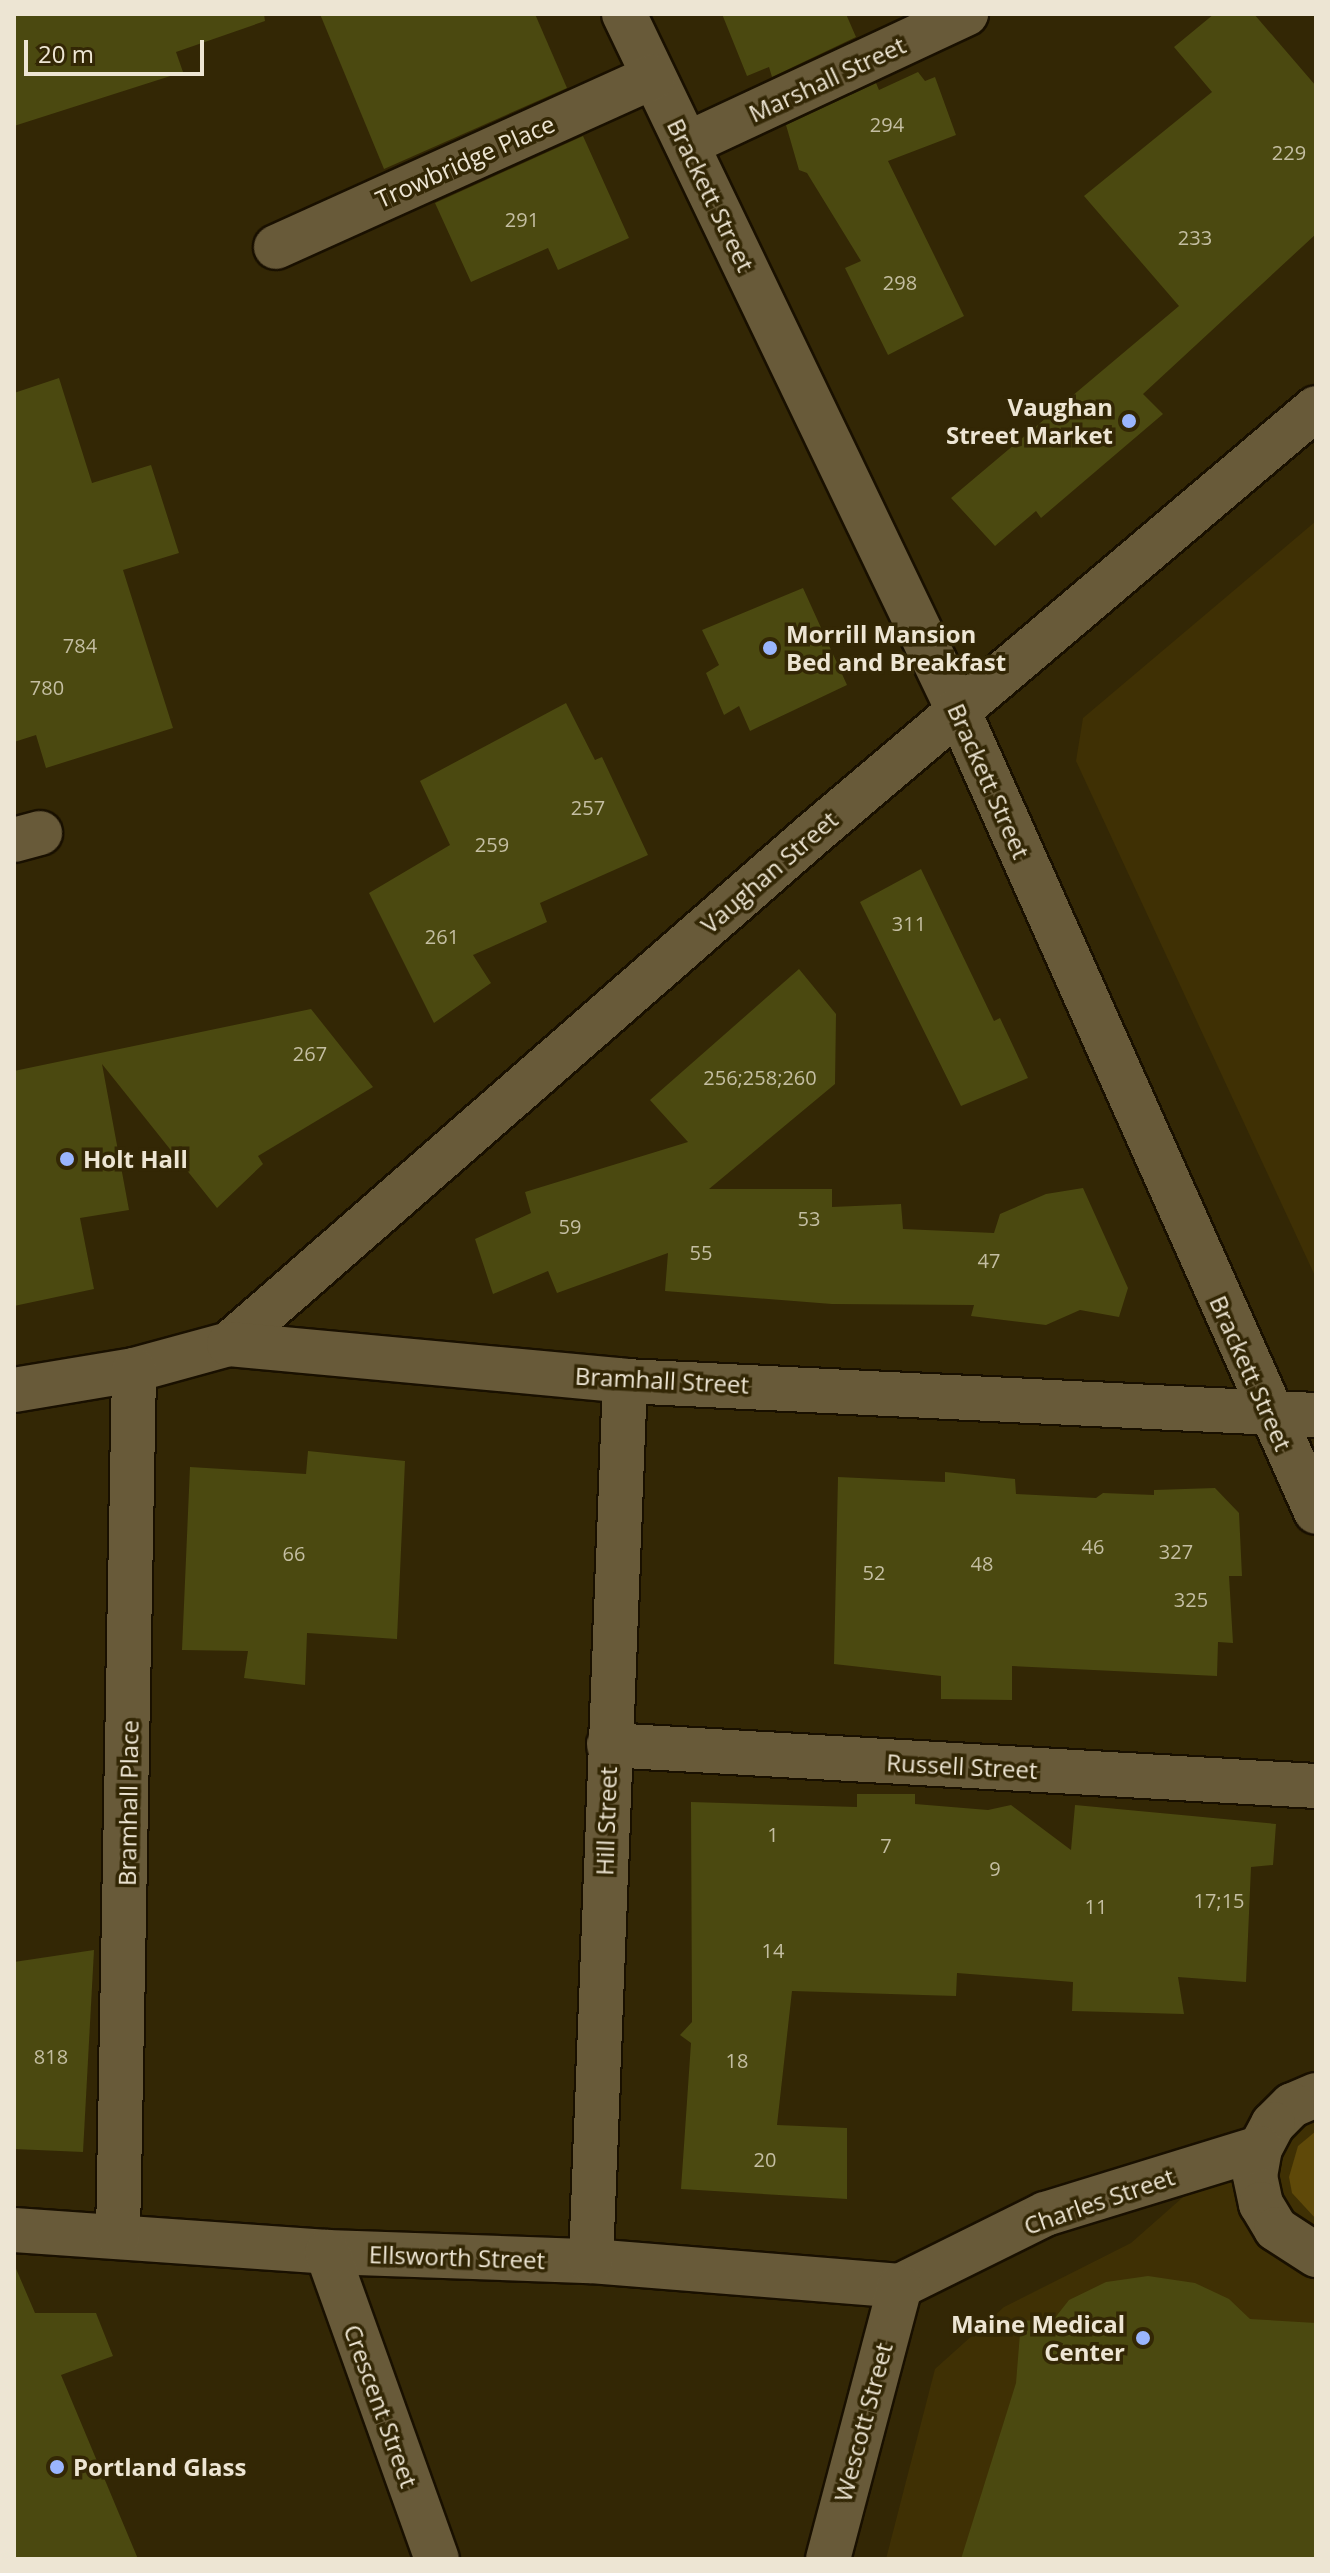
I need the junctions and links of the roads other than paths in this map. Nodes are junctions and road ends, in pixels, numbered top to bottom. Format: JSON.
{"nodes":[{"id":1,"x":624,"y":14,"type":"edge"},
{"id":2,"x":966,"y":14,"type":"edge"},
{"id":3,"x":653,"y":77,"type":"junction"},
{"id":4,"x":687,"y":144,"type":"junction"},
{"id":5,"x":276,"y":247,"type":"dead end"},
{"id":6,"x":1316,"y":408,"type":"edge"},
{"id":7,"x":958,"y":710,"type":"junction"},
{"id":8,"x":229,"y":1344,"type":"junction"},
{"id":9,"x":134,"y":1370,"type":"junction"},
{"id":10,"x":625,"y":1381,"type":"junction"},
{"id":11,"x":14,"y":1390,"type":"edge"},
{"id":12,"x":1268,"y":1413,"type":"junction"},
{"id":13,"x":1316,"y":1415,"type":"edge"},
{"id":14,"x":1316,"y":1512,"type":"edge"},
{"id":15,"x":609,"y":1745,"type":"junction"},
{"id":16,"x":1316,"y":1786,"type":"edge"},
{"id":17,"x":1316,"y":2095,"type":"edge"},
{"id":18,"x":1260,"y":2148,"type":"junction"},
{"id":19,"x":14,"y":2230,"type":"edge"},
{"id":20,"x":118,"y":2236,"type":"junction"},
{"id":21,"x":327,"y":2252,"type":"junction"},
{"id":22,"x":1316,"y":2255,"type":"edge"},
{"id":23,"x":591,"y":2261,"type":"junction"},
{"id":24,"x":900,"y":2286,"type":"junction"},
{"id":25,"x":437,"y":2559,"type":"edge"},
{"id":26,"x":828,"y":2559,"type":"edge"}],
"edges":[{"from":1,"to":3,"type":"street","name":"Brackett Street"},
{"from":2,"to":4,"type":"street","name":"Marshall Street"},
{"from":3,"to":4,"type":"street","name":"Brackett Street"},
{"from":3,"to":5,"type":"street","name":"Trowbridge Place"},
{"from":4,"to":7,"type":"street","name":"Brackett Street"},
{"from":6,"to":7,"type":"street","name":"Vaughan Street"},
{"from":7,"to":8,"type":"street","name":"Vaughan Street"},
{"from":7,"to":12,"type":"street","name":"Brackett Street"},
{"from":8,"to":9,"type":"street","name":"Bramhall Street"},
{"from":8,"to":10,"type":"street","name":"Bramhall Street"},
{"from":9,"to":11,"type":"street","name":"Bramhall Street"},
{"from":9,"to":20,"type":"street","name":"Bramhall Place"},
{"from":10,"to":12,"type":"street","name":"Bramhall Street"},
{"from":10,"to":15,"type":"street","name":"Hill Street"},
{"from":12,"to":13,"type":"street","name":"Bramhall Street"},
{"from":12,"to":14,"type":"street","name":"Brackett Street"},
{"from":15,"to":16,"type":"street","name":"Russell Street"},
{"from":15,"to":23,"type":"street","name":"Hill Street"},
{"from":17,"to":18,"type":"street"},
{"from":18,"to":22,"type":"street"},
{"from":18,"to":24,"type":"street","name":"Charles Street"},
{"from":19,"to":20,"type":"street","name":"Ellsworth Street"},
{"from":20,"to":21,"type":"street","name":"Ellsworth Street"},
{"from":21,"to":23,"type":"street","name":"Ellsworth Street"},
{"from":21,"to":25,"type":"street","name":"Crescent Street"},
{"from":23,"to":24,"type":"street","name":"Ellsworth Street"},
{"from":24,"to":26,"type":"street","name":"Wescott Street"}]}
